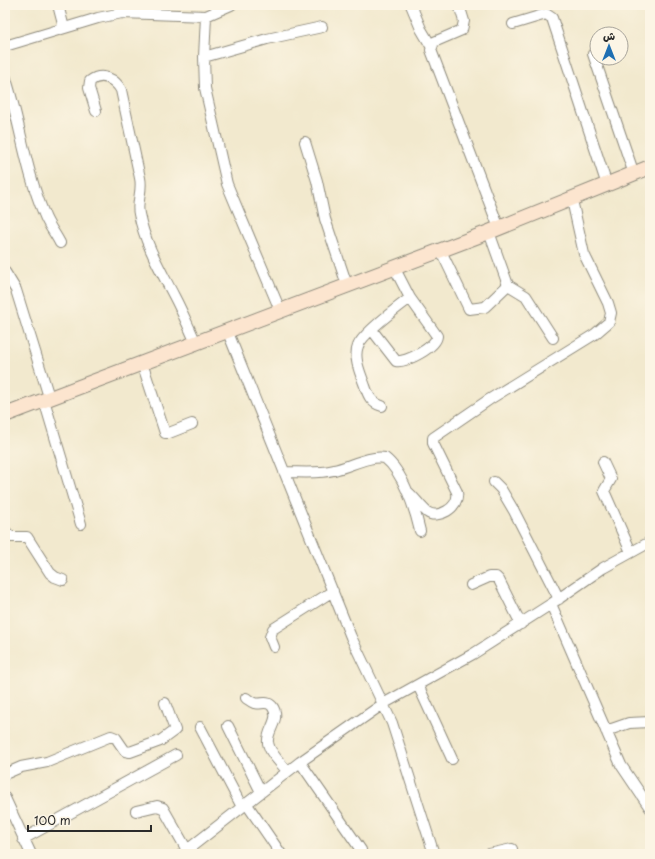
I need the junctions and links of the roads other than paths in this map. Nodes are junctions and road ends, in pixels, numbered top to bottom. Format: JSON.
{"nodes":[{"id":1,"x":58,"y":5,"type":"edge"},
{"id":2,"x":231,"y":5,"type":"edge"},
{"id":3,"x":411,"y":5,"type":"edge"},
{"id":4,"x":460,"y":5,"type":"edge"},
{"id":5,"x":206,"y":16,"type":"junction"},
{"id":6,"x":513,"y":24,"type":"dead end"},
{"id":7,"x":322,"y":27,"type":"dead end"},
{"id":8,"x":64,"y":28,"type":"junction"},
{"id":9,"x":5,"y":46,"type":"edge"},
{"id":10,"x":431,"y":46,"type":"junction"},
{"id":11,"x":204,"y":58,"type":"junction"},
{"id":12,"x":597,"y":66,"type":"edge"},
{"id":13,"x":5,"y":76,"type":"edge"},
{"id":14,"x":96,"y":111,"type":"dead end"},
{"id":15,"x":305,"y":142,"type":"dead end"},
{"id":16,"x":650,"y":167,"type":"edge"},
{"id":17,"x":634,"y":174,"type":"junction"},
{"id":18,"x":607,"y":185,"type":"junction"},
{"id":19,"x":572,"y":200,"type":"junction"},
{"id":20,"x":494,"y":230,"type":"junction"},
{"id":21,"x":60,"y":243,"type":"dead end"},
{"id":22,"x":440,"y":249,"type":"junction"},
{"id":23,"x":394,"y":267,"type":"junction"},
{"id":24,"x":5,"y":272,"type":"edge"},
{"id":25,"x":347,"y":285,"type":"junction"},
{"id":26,"x":508,"y":285,"type":"junction"},
{"id":27,"x":410,"y":298,"type":"junction"},
{"id":28,"x":280,"y":310,"type":"junction"},
{"id":29,"x":227,"y":330,"type":"junction"},
{"id":30,"x":372,"y":330,"type":"junction"},
{"id":31,"x":553,"y":338,"type":"dead end"},
{"id":32,"x":196,"y":343,"type":"junction"},
{"id":33,"x":142,"y":363,"type":"junction"},
{"id":34,"x":47,"y":398,"type":"junction"},
{"id":35,"x":382,"y":406,"type":"dead end"},
{"id":36,"x":5,"y":415,"type":"edge"},
{"id":37,"x":192,"y":424,"type":"dead end"},
{"id":38,"x":603,"y":462,"type":"dead end"},
{"id":39,"x":284,"y":472,"type":"junction"},
{"id":40,"x":494,"y":482,"type":"dead end"},
{"id":41,"x":407,"y":491,"type":"junction"},
{"id":42,"x":81,"y":524,"type":"dead end"},
{"id":43,"x":5,"y":531,"type":"edge"},
{"id":44,"x":420,"y":531,"type":"dead end"},
{"id":45,"x":650,"y":542,"type":"edge"},
{"id":46,"x":632,"y":552,"type":"junction"},
{"id":47,"x":63,"y":580,"type":"dead end"},
{"id":48,"x":471,"y":585,"type":"dead end"},
{"id":49,"x":333,"y":592,"type":"junction"},
{"id":50,"x":555,"y":602,"type":"junction"},
{"id":51,"x":521,"y":624,"type":"junction"},
{"id":52,"x":274,"y":647,"type":"dead end"},
{"id":53,"x":418,"y":685,"type":"junction"},
{"id":54,"x":246,"y":698,"type":"dead end"},
{"id":55,"x":165,"y":703,"type":"dead end"},
{"id":56,"x":383,"y":704,"type":"junction"},
{"id":57,"x":650,"y":722,"type":"edge"},
{"id":58,"x":228,"y":726,"type":"dead end"},
{"id":59,"x":200,"y":727,"type":"dead end"},
{"id":60,"x":606,"y":731,"type":"junction"},
{"id":61,"x":176,"y":755,"type":"dead end"},
{"id":62,"x":452,"y":759,"type":"dead end"},
{"id":63,"x":300,"y":762,"type":"junction"},
{"id":64,"x":287,"y":771,"type":"junction"},
{"id":65,"x":5,"y":774,"type":"edge"},
{"id":66,"x":261,"y":792,"type":"junction"},
{"id":67,"x":5,"y":798,"type":"edge"},
{"id":68,"x":244,"y":805,"type":"junction"},
{"id":69,"x":650,"y":808,"type":"edge"},
{"id":70,"x":136,"y":811,"type":"dead end"},
{"id":71,"x":23,"y":839,"type":"junction"},
{"id":72,"x":512,"y":849,"type":"dead end"},
{"id":73,"x":361,"y":850,"type":"dead end"},
{"id":74,"x":184,"y":852,"type":"edge"},
{"id":75,"x":31,"y":854,"type":"edge"},
{"id":76,"x":281,"y":854,"type":"edge"},
{"id":77,"x":434,"y":854,"type":"edge"},
{"id":78,"x":489,"y":854,"type":"edge"}],
"edges":[{"from":1,"to":8,"type":"street"},
{"from":2,"to":5,"type":"street"},
{"from":3,"to":10,"type":"street"},
{"from":4,"to":10,"type":"street"},
{"from":5,"to":8,"type":"street"},
{"from":5,"to":11,"type":"street"},
{"from":6,"to":18,"type":"street"},
{"from":7,"to":11,"type":"street"},
{"from":8,"to":9,"type":"street"},
{"from":10,"to":20,"type":"street"},
{"from":11,"to":28,"type":"street"},
{"from":12,"to":17,"type":"street"},
{"from":13,"to":21,"type":"street"},
{"from":14,"to":32,"type":"street"},
{"from":15,"to":25,"type":"street"},
{"from":16,"to":17,"type":"main road"},
{"from":17,"to":18,"type":"main road"},
{"from":18,"to":19,"type":"main road"},
{"from":19,"to":20,"type":"main road"},
{"from":19,"to":41,"type":"street"},
{"from":20,"to":22,"type":"main road"},
{"from":20,"to":26,"type":"street"},
{"from":22,"to":23,"type":"main road"},
{"from":22,"to":26,"type":"street"},
{"from":23,"to":25,"type":"main road"},
{"from":23,"to":27,"type":"street"},
{"from":24,"to":34,"type":"street"},
{"from":25,"to":28,"type":"main road"},
{"from":26,"to":31,"type":"street"},
{"from":27,"to":30,"type":"street"},
{"from":27,"to":30,"type":"street"},
{"from":28,"to":29,"type":"main road"},
{"from":29,"to":32,"type":"main road"},
{"from":29,"to":39,"type":"street"},
{"from":30,"to":35,"type":"street"},
{"from":32,"to":33,"type":"main road"},
{"from":33,"to":34,"type":"main road"},
{"from":33,"to":37,"type":"street"},
{"from":34,"to":36,"type":"main road"},
{"from":34,"to":42,"type":"street"},
{"from":38,"to":46,"type":"street"},
{"from":39,"to":41,"type":"street"},
{"from":39,"to":49,"type":"street"},
{"from":40,"to":50,"type":"street"},
{"from":41,"to":44,"type":"street"},
{"from":43,"to":47,"type":"street"},
{"from":45,"to":46,"type":"street"},
{"from":46,"to":50,"type":"street"},
{"from":48,"to":51,"type":"street"},
{"from":49,"to":52,"type":"street"},
{"from":49,"to":56,"type":"street"},
{"from":50,"to":51,"type":"street"},
{"from":50,"to":60,"type":"street"},
{"from":51,"to":53,"type":"street"},
{"from":53,"to":56,"type":"street"},
{"from":53,"to":62,"type":"street"},
{"from":54,"to":64,"type":"street"},
{"from":55,"to":65,"type":"street"},
{"from":56,"to":63,"type":"street"},
{"from":56,"to":77,"type":"street"},
{"from":57,"to":60,"type":"street"},
{"from":58,"to":66,"type":"street"},
{"from":59,"to":68,"type":"street"},
{"from":60,"to":69,"type":"street"},
{"from":61,"to":71,"type":"street"},
{"from":63,"to":64,"type":"street"},
{"from":63,"to":73,"type":"street"},
{"from":64,"to":66,"type":"street"},
{"from":66,"to":68,"type":"street"},
{"from":67,"to":71,"type":"street"},
{"from":68,"to":74,"type":"street"},
{"from":68,"to":76,"type":"street"},
{"from":70,"to":74,"type":"street"},
{"from":71,"to":75,"type":"street"},
{"from":72,"to":78,"type":"street"}]}
